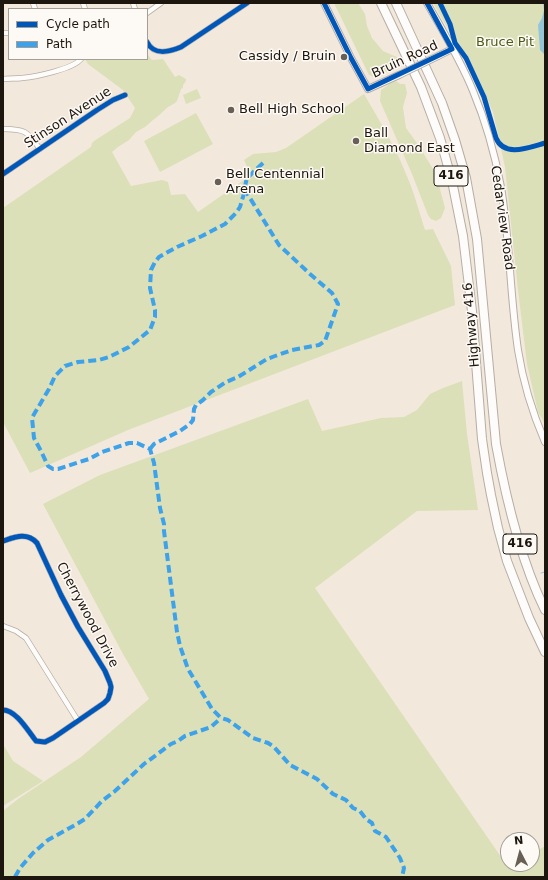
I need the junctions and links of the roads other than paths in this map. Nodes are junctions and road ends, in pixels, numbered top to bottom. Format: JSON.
{"nodes":[{"id":1,"x":161,"y":3,"type":"edge"},
{"id":2,"x":247,"y":3,"type":"edge"},
{"id":3,"x":324,"y":3,"type":"edge"},
{"id":4,"x":381,"y":3,"type":"edge"},
{"id":5,"x":396,"y":3,"type":"edge"},
{"id":6,"x":427,"y":3,"type":"edge"},
{"id":7,"x":148,"y":12,"type":"edge"},
{"id":8,"x":148,"y":44,"type":"edge"},
{"id":9,"x":452,"y":49,"type":"junction"},
{"id":10,"x":80,"y":60,"type":"edge"},
{"id":11,"x":3,"y":78,"type":"edge"},
{"id":12,"x":125,"y":95,"type":"dead end"},
{"id":13,"x":3,"y":129,"type":"edge"},
{"id":14,"x":40,"y":149,"type":"junction"},
{"id":15,"x":3,"y":174,"type":"edge"},
{"id":16,"x":545,"y":442,"type":"edge"},
{"id":17,"x":3,"y":541,"type":"edge"},
{"id":18,"x":545,"y":610,"type":"edge"},
{"id":19,"x":3,"y":626,"type":"edge"},
{"id":20,"x":545,"y":651,"type":"edge"},
{"id":21,"x":3,"y":710,"type":"edge"},
{"id":22,"x":78,"y":721,"type":"junction"}],
"edges":[{"from":1,"to":7,"type":"street"},
{"from":2,"to":8,"type":"street"},
{"from":3,"to":9,"type":"main road","name":"Bruin Road","bridge":true},
{"from":4,"to":20,"type":"highway","name":"Highway 416","number":"416"},
{"from":5,"to":18,"type":"highway","name":"Highway 416","number":"416"},
{"from":6,"to":9,"type":"main road","name":"Cedarview Road"},
{"from":9,"to":16,"type":"main road","name":"Cedarview Road"},
{"from":10,"to":11,"type":"street"},
{"from":12,"to":14,"type":"street","name":"Stinson Avenue"},
{"from":13,"to":14,"type":"street"},
{"from":14,"to":15,"type":"street","name":"Stinson Avenue"},
{"from":17,"to":22,"type":"street","name":"Cherrywood Drive"},
{"from":19,"to":22,"type":"street"},
{"from":21,"to":22,"type":"street","name":"Cherrywood Drive"}]}
